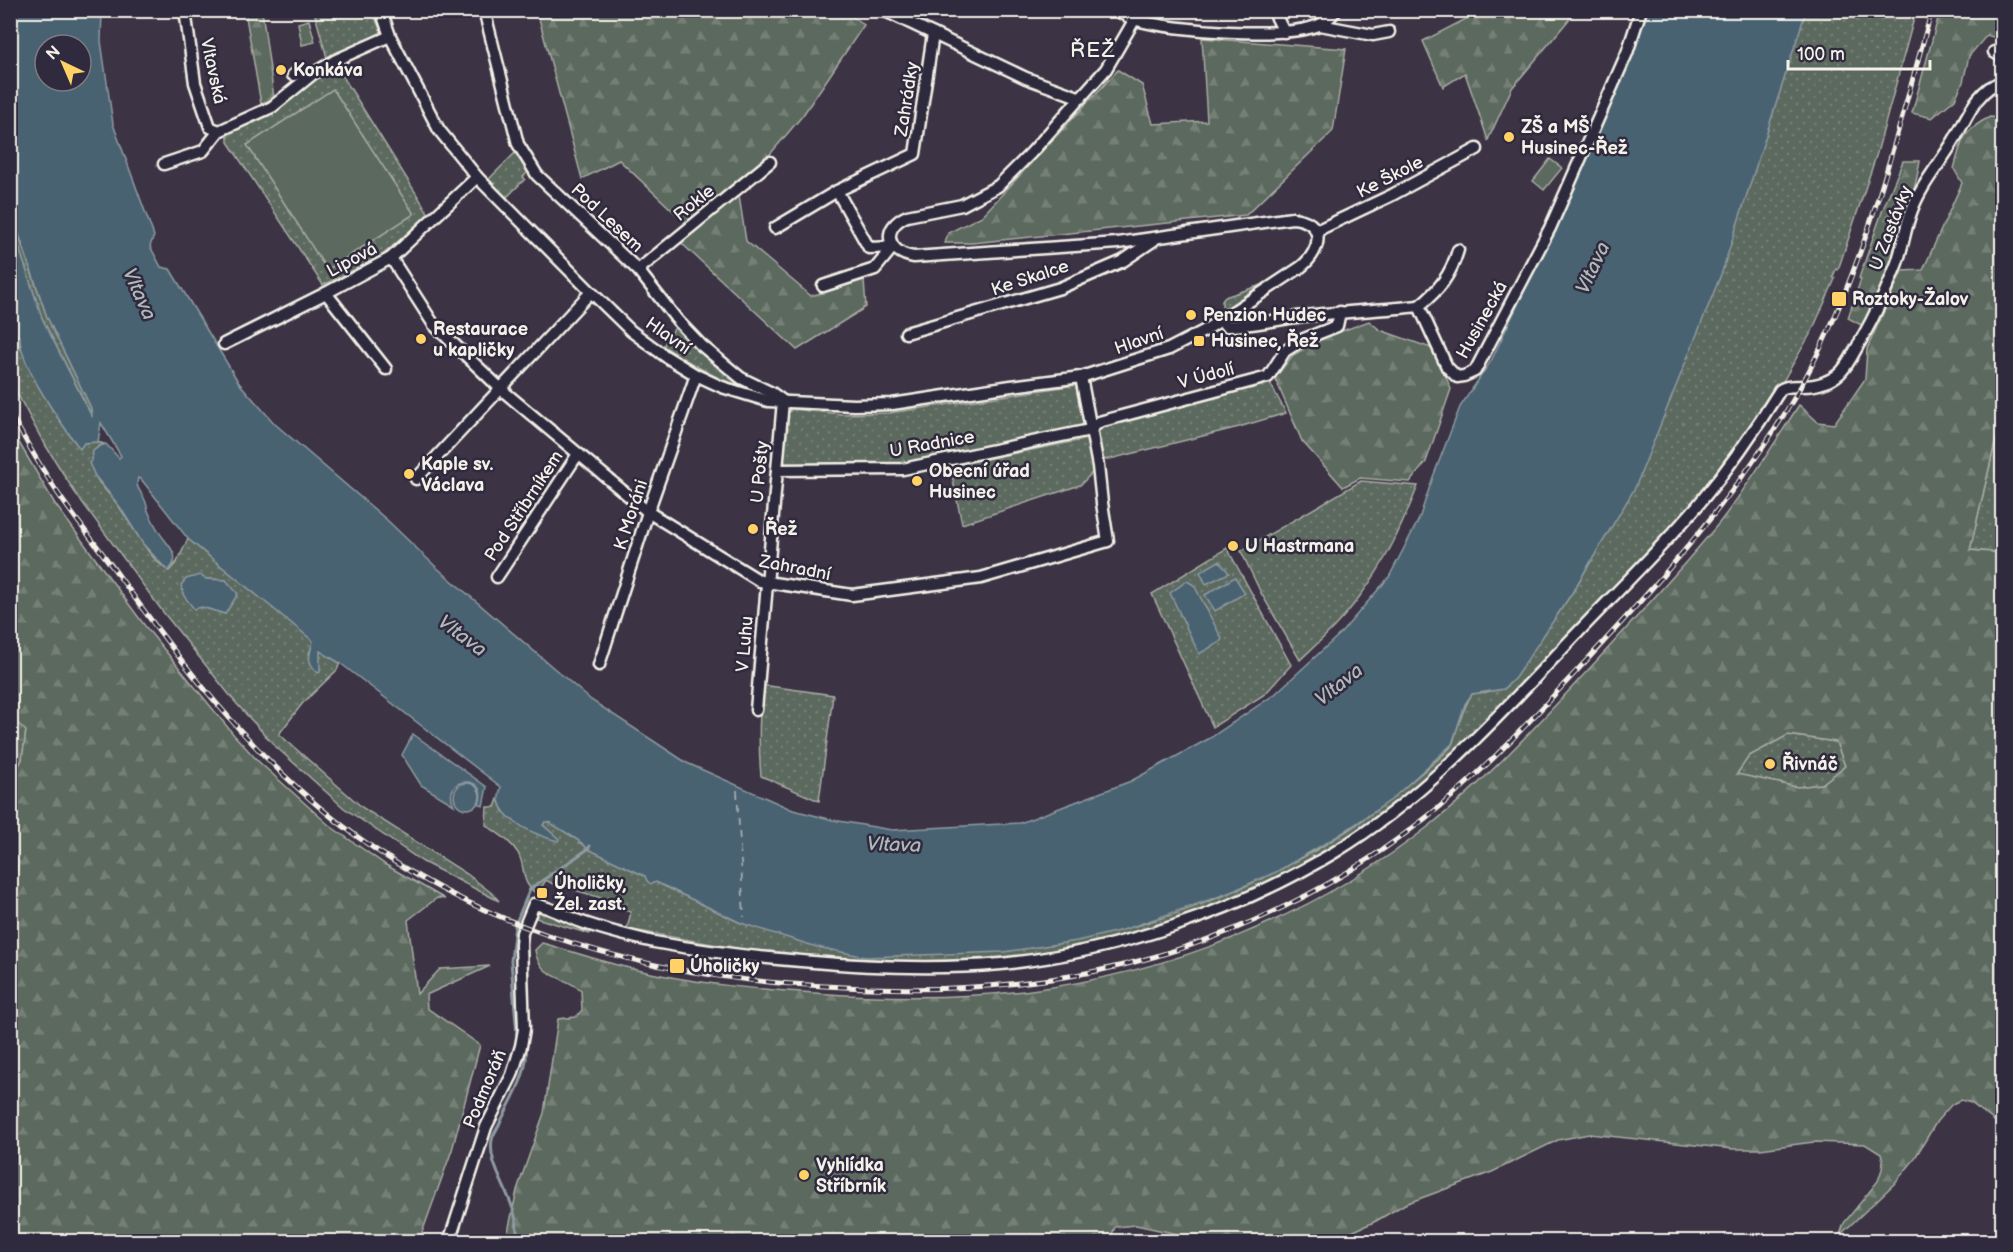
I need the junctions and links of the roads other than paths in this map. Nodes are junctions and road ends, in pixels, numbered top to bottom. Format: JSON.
{"nodes":[{"id":1,"x":185,"y":10,"type":"edge"},
{"id":2,"x":381,"y":10,"type":"edge"},
{"id":3,"x":484,"y":10,"type":"edge"},
{"id":4,"x":883,"y":10,"type":"edge"},
{"id":5,"x":1116,"y":10,"type":"edge"},
{"id":6,"x":1273,"y":10,"type":"edge"},
{"id":7,"x":1337,"y":10,"type":"edge"},
{"id":8,"x":1641,"y":10,"type":"edge"},
{"id":9,"x":1137,"y":15,"type":"edge"},
{"id":10,"x":1320,"y":25,"type":"junction"},
{"id":11,"x":1284,"y":32,"type":"junction"},
{"id":12,"x":1389,"y":32,"type":"dead end"},
{"id":13,"x":933,"y":34,"type":"junction"},
{"id":14,"x":390,"y":36,"type":"junction"},
{"id":15,"x":314,"y":73,"type":"junction"},
{"id":16,"x":293,"y":75,"type":"dead end"},
{"id":17,"x":2002,"y":82,"type":"edge"},
{"id":18,"x":1081,"y":98,"type":"junction"},
{"id":19,"x":219,"y":131,"type":"junction"},
{"id":20,"x":1477,"y":149,"type":"dead end"},
{"id":21,"x":770,"y":162,"type":"dead end"},
{"id":22,"x":164,"y":164,"type":"dead end"},
{"id":23,"x":477,"y":177,"type":"junction"},
{"id":24,"x":837,"y":191,"type":"junction"},
{"id":25,"x":775,"y":228,"type":"dead end"},
{"id":26,"x":1316,"y":231,"type":"junction"},
{"id":27,"x":1157,"y":238,"type":"junction"},
{"id":28,"x":893,"y":247,"type":"junction"},
{"id":29,"x":1458,"y":250,"type":"dead end"},
{"id":30,"x":391,"y":258,"type":"junction"},
{"id":31,"x":638,"y":270,"type":"junction"},
{"id":32,"x":823,"y":286,"type":"dead end"},
{"id":33,"x":591,"y":292,"type":"junction"},
{"id":34,"x":326,"y":293,"type":"junction"},
{"id":35,"x":1419,"y":306,"type":"junction"},
{"id":36,"x":1340,"y":312,"type":"junction"},
{"id":37,"x":1221,"y":320,"type":"junction"},
{"id":38,"x":906,"y":333,"type":"dead end"},
{"id":39,"x":224,"y":344,"type":"dead end"},
{"id":40,"x":386,"y":369,"type":"dead end"},
{"id":41,"x":696,"y":375,"type":"junction"},
{"id":42,"x":1081,"y":377,"type":"junction"},
{"id":43,"x":1815,"y":385,"type":"joint"},
{"id":44,"x":502,"y":390,"type":"junction"},
{"id":45,"x":783,"y":401,"type":"junction"},
{"id":46,"x":1090,"y":430,"type":"junction"},
{"id":47,"x":578,"y":454,"type":"junction"},
{"id":48,"x":777,"y":470,"type":"junction"},
{"id":49,"x":416,"y":479,"type":"dead end"},
{"id":50,"x":648,"y":512,"type":"junction"},
{"id":51,"x":497,"y":576,"type":"dead end"},
{"id":52,"x":767,"y":582,"type":"junction"},
{"id":53,"x":599,"y":665,"type":"dead end"},
{"id":54,"x":756,"y":710,"type":"dead end"},
{"id":55,"x":450,"y":1242,"type":"edge"}],
"edges":[{"from":1,"to":19,"type":"street","name":"Vltavská"},
{"from":2,"to":14,"type":"street","name":"Hlavní"},
{"from":3,"to":31,"type":"street","name":"Pod Lesem"},
{"from":4,"to":13,"type":"street"},
{"from":5,"to":9,"type":"street"},
{"from":6,"to":11,"type":"street"},
{"from":7,"to":10,"type":"street"},
{"from":8,"to":35,"type":"street","name":"Husinecká"},
{"from":9,"to":11,"type":"street"},
{"from":9,"to":18,"type":"street"},
{"from":10,"to":11,"type":"street"},
{"from":10,"to":12,"type":"street"},
{"from":13,"to":18,"type":"street"},
{"from":13,"to":24,"type":"street","name":"Zahrádky"},
{"from":14,"to":15,"type":"street"},
{"from":14,"to":23,"type":"street","name":"Hlavní"},
{"from":15,"to":16,"type":"street"},
{"from":15,"to":19,"type":"street"},
{"from":17,"to":43,"type":"street","name":"U Zastávky"},
{"from":18,"to":28,"type":"street"},
{"from":19,"to":22,"type":"street"},
{"from":20,"to":26,"type":"street","name":"Ke Škole"},
{"from":21,"to":31,"type":"street","name":"Rokle"},
{"from":23,"to":30,"type":"street","name":"Lipová"},
{"from":23,"to":33,"type":"street","name":"Hlavní"},
{"from":24,"to":25,"type":"street","name":"Zahrádky"},
{"from":24,"to":28,"type":"street"},
{"from":26,"to":27,"type":"street"},
{"from":26,"to":37,"type":"street","name":"Hlavní"},
{"from":27,"to":28,"type":"street"},
{"from":27,"to":38,"type":"street","name":"Ke Skalce"},
{"from":28,"to":32,"type":"street"},
{"from":29,"to":35,"type":"street"},
{"from":30,"to":34,"type":"street","name":"Lipová"},
{"from":30,"to":44,"type":"street","name":"Zahradní"},
{"from":31,"to":45,"type":"street","name":"Pod Lesem"},
{"from":33,"to":41,"type":"street","name":"Hlavní"},
{"from":33,"to":44,"type":"street"},
{"from":34,"to":39,"type":"street","name":"Lipová"},
{"from":34,"to":40,"type":"street"},
{"from":35,"to":36,"type":"street"},
{"from":36,"to":37,"type":"street"},
{"from":36,"to":46,"type":"street","name":"V Údolí"},
{"from":37,"to":42,"type":"street","name":"Hlavní"},
{"from":41,"to":45,"type":"street","name":"Hlavní"},
{"from":41,"to":50,"type":"street","name":"K Moráni"},
{"from":42,"to":45,"type":"street","name":"Hlavní"},
{"from":42,"to":46,"type":"street","name":"Zahradní"},
{"from":43,"to":55,"type":"street","name":"Podmoráň"},
{"from":44,"to":47,"type":"street","name":"Zahradní"},
{"from":44,"to":49,"type":"street"},
{"from":45,"to":48,"type":"street","name":"U Pošty"},
{"from":46,"to":48,"type":"street","name":"U Radnice"},
{"from":46,"to":52,"type":"street","name":"Zahradní"},
{"from":47,"to":50,"type":"street","name":"Zahradní"},
{"from":47,"to":51,"type":"street","name":"Pod Stříbrníkem"},
{"from":48,"to":52,"type":"street","name":"U Pošty"},
{"from":50,"to":52,"type":"street","name":"Zahradní"},
{"from":50,"to":53,"type":"street","name":"K Moráni"},
{"from":52,"to":54,"type":"street","name":"V Luhu"}]}
